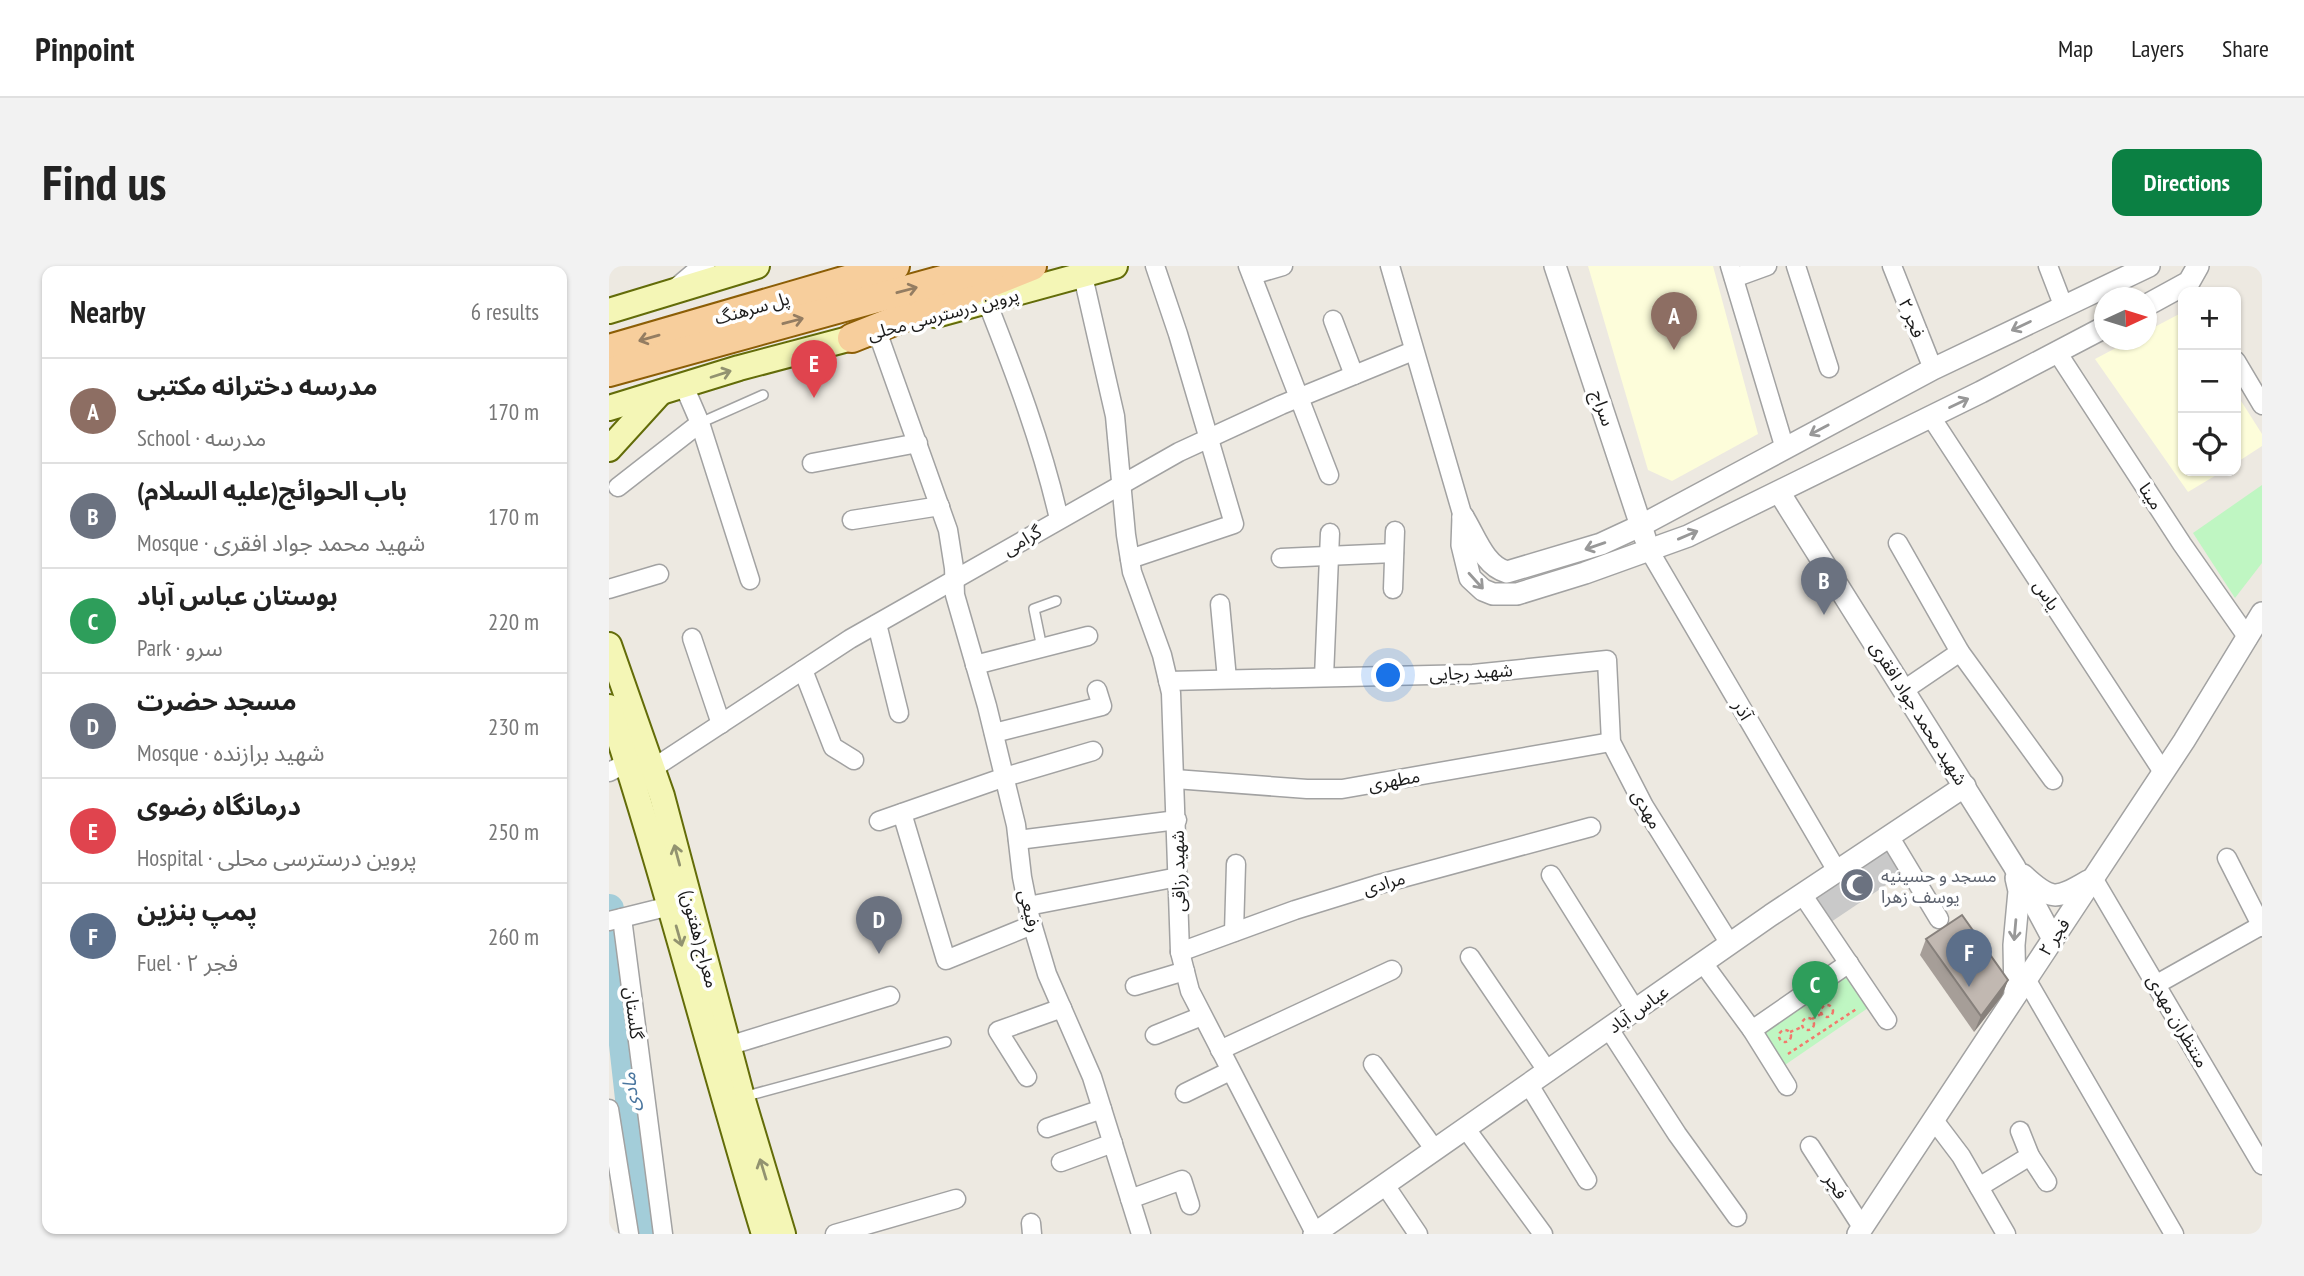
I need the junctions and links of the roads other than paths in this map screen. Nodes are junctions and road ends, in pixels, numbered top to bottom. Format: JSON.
{"nodes":[{"id":1,"x":704,"y":266,"type":"edge"},
{"id":2,"x":757,"y":266,"type":"edge"},
{"id":3,"x":895,"y":266,"type":"edge"},
{"id":4,"x":993,"y":266,"type":"edge"},
{"id":5,"x":1032,"y":266,"type":"edge"},
{"id":6,"x":1115,"y":266,"type":"edge"},
{"id":7,"x":1155,"y":266,"type":"edge"},
{"id":8,"x":1283,"y":266,"type":"edge"},
{"id":9,"x":1390,"y":266,"type":"edge"},
{"id":10,"x":1555,"y":266,"type":"edge"},
{"id":11,"x":1767,"y":266,"type":"edge"},
{"id":12,"x":1796,"y":266,"type":"edge"},
{"id":13,"x":1892,"y":266,"type":"edge"},
{"id":14,"x":2048,"y":266,"type":"edge"},
{"id":15,"x":2149,"y":266,"type":"edge"},
{"id":16,"x":1250,"y":270,"type":"edge"},
{"id":17,"x":1732,"y":272,"type":"edge"},
{"id":18,"x":1083,"y":276,"type":"junction"},
{"id":19,"x":2194,"y":280,"type":"edge"},
{"id":20,"x":673,"y":291,"type":"junction"},
{"id":21,"x":837,"y":297,"type":"junction"},
{"id":22,"x":2157,"y":299,"type":"edge"},
{"id":23,"x":987,"y":302,"type":"junction"},
{"id":24,"x":2063,"y":305,"type":"junction"},
{"id":25,"x":609,"y":311,"type":"edge"},
{"id":26,"x":1333,"y":320,"type":"dead end"},
{"id":27,"x":2094,"y":333,"type":"edge"},
{"id":28,"x":865,"y":335,"type":"junction"},
{"id":29,"x":609,"y":349,"type":"edge"},
{"id":30,"x":1413,"y":351,"type":"junction"},
{"id":31,"x":2057,"y":352,"type":"junction"},
{"id":32,"x":1829,"y":368,"type":"dead end"},
{"id":33,"x":1933,"y":369,"type":"junction"},
{"id":34,"x":2241,"y":369,"type":"edge"},
{"id":35,"x":609,"y":372,"type":"edge"},
{"id":36,"x":1353,"y":375,"type":"junction"},
{"id":37,"x":684,"y":386,"type":"junction"},
{"id":38,"x":763,"y":395,"type":"dead end"},
{"id":39,"x":651,"y":396,"type":"junction"},
{"id":40,"x":1300,"y":397,"type":"junction"},
{"id":41,"x":609,"y":402,"type":"edge"},
{"id":42,"x":2262,"y":405,"type":"edge"},
{"id":43,"x":609,"y":408,"type":"edge"},
{"id":44,"x":1931,"y":417,"type":"junction"},
{"id":45,"x":700,"y":423,"type":"junction"},
{"id":46,"x":1207,"y":439,"type":"junction"},
{"id":47,"x":918,"y":443,"type":"junction"},
{"id":48,"x":609,"y":449,"type":"edge"},
{"id":49,"x":1785,"y":449,"type":"junction"},
{"id":50,"x":813,"y":463,"type":"dead end"},
{"id":51,"x":1329,"y":475,"type":"dead end"},
{"id":52,"x":1121,"y":484,"type":"junction"},
{"id":53,"x":618,"y":487,"type":"dead end"},
{"id":54,"x":1779,"y":492,"type":"junction"},
{"id":55,"x":940,"y":506,"type":"junction"},
{"id":56,"x":1463,"y":517,"type":"junction"},
{"id":57,"x":1059,"y":519,"type":"junction"},
{"id":58,"x":852,"y":520,"type":"dead end"},
{"id":59,"x":1642,"y":525,"type":"junction"},
{"id":60,"x":1395,"y":531,"type":"dead end"},
{"id":61,"x":1330,"y":533,"type":"dead end"},
{"id":62,"x":1898,"y":543,"type":"dead end"},
{"id":63,"x":1649,"y":550,"type":"junction"},
{"id":64,"x":1394,"y":554,"type":"junction"},
{"id":65,"x":1330,"y":556,"type":"junction"},
{"id":66,"x":1281,"y":558,"type":"dead end"},
{"id":67,"x":1130,"y":559,"type":"junction"},
{"id":68,"x":659,"y":574,"type":"dead end"},
{"id":69,"x":954,"y":579,"type":"junction"},
{"id":70,"x":750,"y":580,"type":"dead end"},
{"id":71,"x":609,"y":589,"type":"edge"},
{"id":72,"x":1393,"y":589,"type":"dead end"},
{"id":73,"x":1056,"y":601,"type":"dead end"},
{"id":74,"x":1220,"y":604,"type":"dead end"},
{"id":75,"x":2262,"y":613,"type":"edge"},
{"id":76,"x":2262,"y":621,"type":"edge"},
{"id":77,"x":877,"y":624,"type":"junction"},
{"id":78,"x":1088,"y":636,"type":"dead end"},
{"id":79,"x":692,"y":638,"type":"dead end"},
{"id":80,"x":2248,"y":638,"type":"junction"},
{"id":81,"x":609,"y":645,"type":"edge"},
{"id":82,"x":1042,"y":648,"type":"junction"},
{"id":83,"x":1961,"y":652,"type":"junction"},
{"id":84,"x":1607,"y":660,"type":"joint"},
{"id":85,"x":975,"y":665,"type":"junction"},
{"id":86,"x":803,"y":670,"type":"junction"},
{"id":87,"x":1324,"y":677,"type":"junction"},
{"id":88,"x":1227,"y":679,"type":"junction"},
{"id":89,"x":1168,"y":681,"type":"junction"},
{"id":90,"x":1097,"y":690,"type":"dead end"},
{"id":91,"x":1904,"y":690,"type":"junction"},
{"id":92,"x":609,"y":707,"type":"edge"},
{"id":93,"x":899,"y":713,"type":"dead end"},
{"id":94,"x":721,"y":724,"type":"junction"},
{"id":95,"x":994,"y":733,"type":"junction"},
{"id":96,"x":1611,"y":742,"type":"junction"},
{"id":97,"x":1093,"y":751,"type":"dead end"},
{"id":98,"x":853,"y":760,"type":"dead end"},
{"id":99,"x":618,"y":767,"type":"edge"},
{"id":100,"x":652,"y":769,"type":"junction"},
{"id":101,"x":2163,"y":772,"type":"junction"},
{"id":102,"x":1005,"y":777,"type":"junction"},
{"id":103,"x":1175,"y":779,"type":"junction"},
{"id":104,"x":2053,"y":780,"type":"dead end"},
{"id":105,"x":1965,"y":786,"type":"junction"},
{"id":106,"x":902,"y":813,"type":"junction"},
{"id":107,"x":1177,"y":820,"type":"junction"},
{"id":108,"x":879,"y":821,"type":"dead end"},
{"id":109,"x":1591,"y":827,"type":"dead end"},
{"id":110,"x":1889,"y":836,"type":"junction"},
{"id":111,"x":1018,"y":840,"type":"junction"},
{"id":112,"x":2227,"y":858,"type":"dead end"},
{"id":113,"x":1236,"y":864,"type":"dead end"},
{"id":114,"x":2014,"y":866,"type":"junction"},
{"id":115,"x":1837,"y":871,"type":"junction"},
{"id":116,"x":1551,"y":875,"type":"dead end"},
{"id":117,"x":1178,"y":877,"type":"junction"},
{"id":118,"x":2093,"y":878,"type":"junction"},
{"id":119,"x":1802,"y":894,"type":"junction"},
{"id":120,"x":670,"y":906,"type":"junction"},
{"id":121,"x":1028,"y":906,"type":"junction"},
{"id":122,"x":615,"y":919,"type":"edge"},
{"id":123,"x":1939,"y":919,"type":"dead end"},
{"id":124,"x":1032,"y":925,"type":"junction"},
{"id":125,"x":2262,"y":926,"type":"edge"},
{"id":126,"x":1234,"y":932,"type":"junction"},
{"id":127,"x":2053,"y":939,"type":"junction"},
{"id":128,"x":1730,"y":944,"type":"junction"},
{"id":129,"x":1179,"y":952,"type":"junction"},
{"id":130,"x":1469,"y":957,"type":"dead end"},
{"id":131,"x":1703,"y":963,"type":"junction"},
{"id":132,"x":1849,"y":963,"type":"junction"},
{"id":133,"x":1392,"y":970,"type":"dead end"},
{"id":134,"x":1185,"y":971,"type":"junction"},
{"id":135,"x":2157,"y":984,"type":"junction"},
{"id":136,"x":1135,"y":986,"type":"dead end"},
{"id":137,"x":890,"y":996,"type":"dead end"},
{"id":138,"x":2011,"y":996,"type":"junction"},
{"id":139,"x":1062,"y":1009,"type":"junction"},
{"id":140,"x":1636,"y":1011,"type":"junction"},
{"id":141,"x":1202,"y":1016,"type":"junction"},
{"id":142,"x":1887,"y":1020,"type":"dead end"},
{"id":143,"x":1609,"y":1029,"type":"junction"},
{"id":144,"x":1752,"y":1030,"type":"junction"},
{"id":145,"x":1155,"y":1035,"type":"dead end"},
{"id":146,"x":946,"y":1042,"type":"dead end"},
{"id":147,"x":728,"y":1046,"type":"junction"},
{"id":148,"x":1220,"y":1051,"type":"junction"},
{"id":149,"x":1373,"y":1063,"type":"dead end"},
{"id":150,"x":1230,"y":1071,"type":"junction"},
{"id":151,"x":1548,"y":1072,"type":"junction"},
{"id":152,"x":1027,"y":1077,"type":"dead end"},
{"id":153,"x":1529,"y":1085,"type":"junction"},
{"id":154,"x":1787,"y":1086,"type":"dead end"},
{"id":155,"x":1185,"y":1093,"type":"dead end"},
{"id":156,"x":741,"y":1097,"type":"junction"},
{"id":157,"x":1102,"y":1109,"type":"junction"},
{"id":158,"x":609,"y":1110,"type":"edge"},
{"id":159,"x":1933,"y":1119,"type":"junction"},
{"id":160,"x":1047,"y":1128,"type":"dead end"},
{"id":161,"x":1466,"y":1129,"type":"junction"},
{"id":162,"x":2020,"y":1131,"type":"dead end"},
{"id":163,"x":1113,"y":1143,"type":"junction"},
{"id":164,"x":1810,"y":1146,"type":"dead end"},
{"id":165,"x":1435,"y":1150,"type":"junction"},
{"id":166,"x":2030,"y":1156,"type":"junction"},
{"id":167,"x":1061,"y":1162,"type":"dead end"},
{"id":168,"x":2262,"y":1165,"type":"edge"},
{"id":169,"x":1587,"y":1180,"type":"dead end"},
{"id":170,"x":2047,"y":1182,"type":"dead end"},
{"id":171,"x":1385,"y":1185,"type":"junction"},
{"id":172,"x":1979,"y":1187,"type":"junction"},
{"id":173,"x":956,"y":1199,"type":"dead end"},
{"id":174,"x":1130,"y":1199,"type":"junction"},
{"id":175,"x":1190,"y":1205,"type":"dead end"},
{"id":176,"x":1737,"y":1217,"type":"dead end"},
{"id":177,"x":1860,"y":1230,"type":"edge"},
{"id":178,"x":1314,"y":1233,"type":"edge"},
{"id":179,"x":629,"y":1234,"type":"edge"},
{"id":180,"x":663,"y":1234,"type":"edge"},
{"id":181,"x":764,"y":1234,"type":"edge"},
{"id":182,"x":783,"y":1234,"type":"edge"},
{"id":183,"x":835,"y":1234,"type":"edge"},
{"id":184,"x":1141,"y":1234,"type":"edge"},
{"id":185,"x":1417,"y":1234,"type":"edge"},
{"id":186,"x":1543,"y":1234,"type":"edge"},
{"id":187,"x":2006,"y":1234,"type":"edge"},
{"id":188,"x":2174,"y":1234,"type":"edge"}],
"edges":[{"from":1,"to":20,"type":"street"},
{"from":2,"to":20,"type":"main road"},
{"from":3,"to":21,"type":"main road","name":"پل سرهنگ"},
{"from":21,"to":4,"type":"main road","one_way":true},
{"from":5,"to":28,"type":"main road"},
{"from":6,"to":18,"type":"main road","name":"پروین درسترسی محلی"},
{"from":7,"to":46,"type":"street"},
{"from":8,"to":16,"type":"street"},
{"from":9,"to":30,"type":"street"},
{"from":10,"to":59,"type":"street","name":"سراج"},
{"from":11,"to":17,"type":"street"},
{"from":12,"to":32,"type":"street"},
{"from":13,"to":33,"type":"street","name":"فجر ۲"},
{"from":14,"to":24,"type":"street"},
{"from":15,"to":24,"type":"street"},
{"from":16,"to":40,"type":"street"},
{"from":17,"to":49,"type":"street"},
{"from":18,"to":23,"type":"main road","name":"پروین درسترسی محلی"},
{"from":18,"to":52,"type":"street","name":"شهید رزاقی"},
{"from":19,"to":22,"type":"street"},
{"from":20,"to":25,"type":"main road"},
{"from":21,"to":29,"type":"main road","name":"پل سرهنگ","one_way":true},
{"from":35,"to":21,"type":"main road","name":"پل سرهنگ","one_way":true},
{"from":23,"to":28,"type":"main road","name":"پروین درسترسی محلی"},
{"from":23,"to":57,"type":"street"},
{"from":24,"to":33,"type":"street","one_way":true},
{"from":26,"to":36,"type":"street"},
{"from":27,"to":31,"type":"street"},
{"from":37,"to":28,"type":"main road","name":"پروین درسترسی محلی","one_way":true},
{"from":28,"to":47,"type":"street","name":"رفیعی"},
{"from":30,"to":36,"type":"street","name":"گرامی"},
{"from":30,"to":56,"type":"street"},
{"from":44,"to":31,"type":"street","one_way":true},
{"from":31,"to":80,"type":"street","name":"مینا"},
{"from":33,"to":49,"type":"street","one_way":true},
{"from":34,"to":42,"type":"street"},
{"from":36,"to":40,"type":"street","name":"گرامی"},
{"from":37,"to":39,"type":"main road","name":"پروین درسترسی محلی"},
{"from":37,"to":45,"type":"street"},
{"from":38,"to":45,"type":"lane"},
{"from":39,"to":41,"type":"main road"},
{"from":39,"to":43,"type":"main road","name":"پروین درسترسی محلی"},
{"from":39,"to":48,"type":"main road"},
{"from":40,"to":46,"type":"street","name":"گرامی"},
{"from":40,"to":51,"type":"street"},
{"from":44,"to":54,"type":"street"},
{"from":44,"to":101,"type":"street","name":"یاس"},
{"from":45,"to":53,"type":"street"},
{"from":45,"to":70,"type":"street"},
{"from":46,"to":52,"type":"street","name":"گرامی"},
{"from":46,"to":67,"type":"street"},
{"from":47,"to":50,"type":"street"},
{"from":47,"to":55,"type":"street","name":"رفیعی"},
{"from":49,"to":59,"type":"street"},
{"from":52,"to":57,"type":"street","name":"گرامی"},
{"from":52,"to":67,"type":"street","name":"شهید رزاقی"},
{"from":63,"to":54,"type":"street","one_way":true},
{"from":54,"to":91,"type":"street","name":"شهید محمد جواد افقری"},
{"from":55,"to":58,"type":"street"},
{"from":55,"to":69,"type":"street","name":"رفیعی"},
{"from":59,"to":56,"type":"street","one_way":true},
{"from":56,"to":63,"type":"street","one_way":true},
{"from":57,"to":69,"type":"street","name":"گرامی"},
{"from":59,"to":63,"type":"street","name":"سراج"},
{"from":60,"to":64,"type":"street"},
{"from":61,"to":65,"type":"street"},
{"from":62,"to":83,"type":"street"},
{"from":63,"to":115,"type":"street","name":"آذر"},
{"from":64,"to":65,"type":"street"},
{"from":64,"to":72,"type":"street"},
{"from":65,"to":66,"type":"street"},
{"from":65,"to":87,"type":"street"},
{"from":67,"to":89,"type":"street","name":"شهید رزاقی"},
{"from":68,"to":71,"type":"street"},
{"from":69,"to":77,"type":"street","name":"گرامی"},
{"from":69,"to":85,"type":"street","name":"رفیعی"},
{"from":73,"to":82,"type":"lane"},
{"from":74,"to":88,"type":"street"},
{"from":75,"to":80,"type":"street"},
{"from":76,"to":80,"type":"street"},
{"from":77,"to":86,"type":"street","name":"گرامی"},
{"from":77,"to":93,"type":"street"},
{"from":78,"to":82,"type":"street"},
{"from":79,"to":94,"type":"street"},
{"from":80,"to":101,"type":"street","name":"فجر ۲"},
{"from":81,"to":100,"type":"main road","name":"معراج (هفتون)"},
{"from":82,"to":85,"type":"street"},
{"from":83,"to":91,"type":"street"},
{"from":83,"to":104,"type":"street"},
{"from":84,"to":87,"type":"street","name":"شهید رجایی"},
{"from":84,"to":96,"type":"street","name":"مهدی"},
{"from":85,"to":95,"type":"street","name":"رفیعی"},
{"from":86,"to":94,"type":"street","name":"گرامی"},
{"from":86,"to":98,"type":"street"},
{"from":87,"to":88,"type":"street","name":"شهید رجایی"},
{"from":88,"to":89,"type":"street","name":"شهید رجایی"},
{"from":89,"to":103,"type":"street","name":"شهید رزاقی"},
{"from":90,"to":95,"type":"street"},
{"from":91,"to":105,"type":"street","name":"شهید محمد جواد افقری"},
{"from":92,"to":99,"type":"main road","name":"معراج (هفتون)"},
{"from":94,"to":100,"type":"street","name":"گرامی"},
{"from":95,"to":102,"type":"street","name":"رفیعی"},
{"from":96,"to":103,"type":"street","name":"مطهری"},
{"from":96,"to":128,"type":"street","name":"مهدی"},
{"from":97,"to":102,"type":"street"},
{"from":99,"to":120,"type":"main road","name":"معراج (هفتون)"},
{"from":147,"to":100,"type":"main road","name":"معراج (هفتون)","one_way":true},
{"from":101,"to":118,"type":"street","name":"فجر ۲"},
{"from":102,"to":106,"type":"street"},
{"from":102,"to":111,"type":"street","name":"رفیعی"},
{"from":103,"to":107,"type":"street","name":"شهید رزاقی"},
{"from":105,"to":110,"type":"street","name":"عباس آباد"},
{"from":105,"to":114,"type":"street","name":"شهید محمد جواد افقری"},
{"from":106,"to":108,"type":"street"},
{"from":106,"to":124,"type":"street"},
{"from":107,"to":111,"type":"street"},
{"from":107,"to":117,"type":"street","name":"شهید رزاقی"},
{"from":109,"to":126,"type":"street","name":"مرادی"},
{"from":110,"to":115,"type":"street","name":"عباس آباد"},
{"from":110,"to":123,"type":"street"},
{"from":111,"to":121,"type":"street","name":"رفیعی"},
{"from":112,"to":125,"type":"street"},
{"from":113,"to":126,"type":"street"},
{"from":114,"to":118,"type":"street"},
{"from":114,"to":127,"type":"street","name":"شهید محمد جواد افقری"},
{"from":114,"to":138,"type":"street","one_way":true},
{"from":115,"to":119,"type":"street","name":"عباس آباد"},
{"from":116,"to":140,"type":"street"},
{"from":117,"to":121,"type":"street"},
{"from":117,"to":129,"type":"street","name":"شهید رزاقی"},
{"from":118,"to":127,"type":"street","name":"فجر ۲"},
{"from":118,"to":135,"type":"street","name":"منتظران مهدی"},
{"from":119,"to":128,"type":"street","name":"عباس آباد"},
{"from":119,"to":132,"type":"street"},
{"from":120,"to":122,"type":"street"},
{"from":120,"to":181,"type":"main road","name":"معراج (هفتون)","one_way":true},
{"from":121,"to":124,"type":"street","name":"رفیعی"},
{"from":122,"to":180,"type":"street","name":"گلستان"},
{"from":124,"to":139,"type":"street","name":"رفیعی"},
{"from":125,"to":135,"type":"street"},
{"from":126,"to":129,"type":"street","name":"مرادی"},
{"from":127,"to":138,"type":"street","name":"فجر ۲"},
{"from":128,"to":131,"type":"street","name":"عباس آباد"},
{"from":129,"to":134,"type":"street","name":"شهید رزاقی"},
{"from":130,"to":151,"type":"street"},
{"from":131,"to":140,"type":"street","name":"عباس آباد"},
{"from":131,"to":144,"type":"street"},
{"from":132,"to":142,"type":"street"},
{"from":132,"to":144,"type":"street"},
{"from":133,"to":148,"type":"street"},
{"from":134,"to":136,"type":"street"},
{"from":134,"to":141,"type":"street","name":"شهید رزاقی"},
{"from":135,"to":168,"type":"street","name":"منتظران مهدی"},
{"from":137,"to":147,"type":"street"},
{"from":138,"to":159,"type":"street","name":"فجر ۲"},
{"from":138,"to":188,"type":"street"},
{"from":139,"to":152,"type":"street"},
{"from":139,"to":157,"type":"street","name":"رفیعی"},
{"from":140,"to":143,"type":"street","name":"عباس آباد"},
{"from":141,"to":145,"type":"street"},
{"from":141,"to":148,"type":"street","name":"شهید رزاقی"},
{"from":143,"to":151,"type":"street","name":"عباس آباد"},
{"from":143,"to":176,"type":"street"},
{"from":144,"to":154,"type":"street"},
{"from":146,"to":156,"type":"lane"},
{"from":147,"to":156,"type":"main road","name":"معراج (هفتون)"},
{"from":148,"to":150,"type":"street","name":"شهید رزاقی"},
{"from":149,"to":165,"type":"street"},
{"from":150,"to":155,"type":"street"},
{"from":150,"to":178,"type":"street","name":"شهید رزاقی"},
{"from":151,"to":153,"type":"street","name":"عباس آباد"},
{"from":153,"to":161,"type":"street","name":"عباس آباد"},
{"from":153,"to":169,"type":"street"},
{"from":182,"to":156,"type":"main road","name":"معراج (هفتون)","one_way":true},
{"from":157,"to":160,"type":"street"},
{"from":157,"to":163,"type":"street","name":"رفیعی"},
{"from":158,"to":179,"type":"street"},
{"from":159,"to":172,"type":"street"},
{"from":159,"to":177,"type":"street","name":"فجر ۲"},
{"from":161,"to":165,"type":"street","name":"عباس آباد"},
{"from":161,"to":186,"type":"street"},
{"from":162,"to":166,"type":"street"},
{"from":163,"to":167,"type":"street"},
{"from":163,"to":174,"type":"street","name":"رفیعی"},
{"from":164,"to":177,"type":"street","name":"فجر"},
{"from":165,"to":171,"type":"street","name":"عباس آباد"},
{"from":166,"to":170,"type":"street"},
{"from":166,"to":172,"type":"street"},
{"from":171,"to":178,"type":"street","name":"عباس آباد"},
{"from":171,"to":185,"type":"street"},
{"from":172,"to":187,"type":"street"},
{"from":173,"to":183,"type":"street"},
{"from":174,"to":175,"type":"street"},
{"from":174,"to":184,"type":"street","name":"رفیعی"}]}
